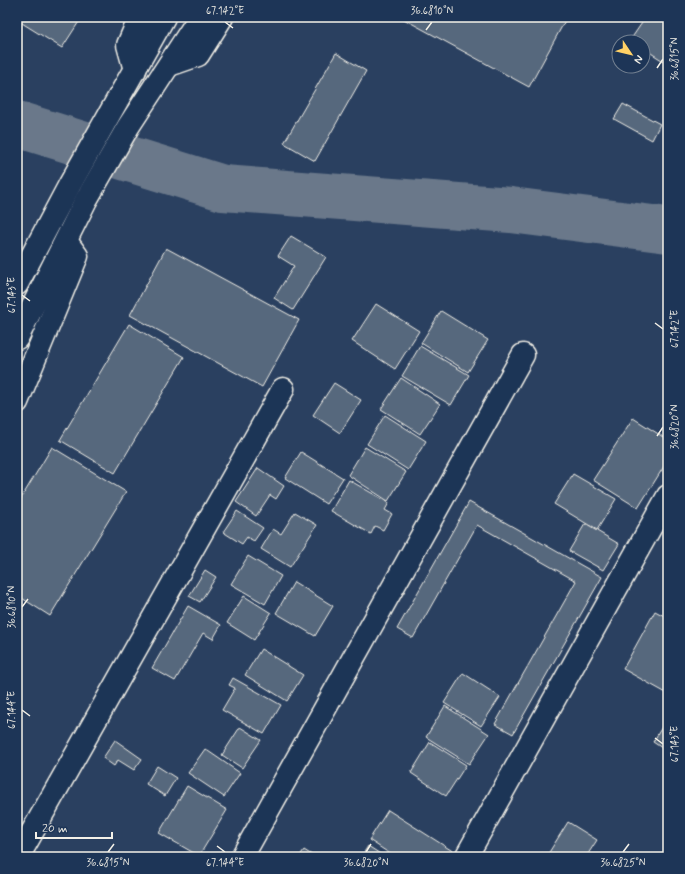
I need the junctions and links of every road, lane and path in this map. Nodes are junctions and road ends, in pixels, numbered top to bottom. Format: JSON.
{"nodes":[{"id":1,"x":140,"y":17,"type":"edge"},
{"id":2,"x":164,"y":17,"type":"edge"},
{"id":3,"x":200,"y":17,"type":"edge"},
{"id":4,"x":222,"y":17,"type":"edge"},
{"id":5,"x":169,"y":65,"type":"junction"},
{"id":6,"x":135,"y":70,"type":"junction"},
{"id":7,"x":47,"y":227,"type":"junction"},
{"id":8,"x":66,"y":241,"type":"junction"},
{"id":9,"x":17,"y":260,"type":"edge"},
{"id":10,"x":17,"y":284,"type":"edge"},
{"id":11,"x":17,"y":338,"type":"edge"},
{"id":12,"x":523,"y":355,"type":"dead end"},
{"id":13,"x":283,"y":389,"type":"dead end"},
{"id":14,"x":17,"y":402,"type":"edge"},
{"id":15,"x":668,"y":496,"type":"edge"},
{"id":16,"x":18,"y":857,"type":"edge"},
{"id":17,"x":242,"y":857,"type":"edge"},
{"id":18,"x":466,"y":857,"type":"edge"}],
"edges":[{"from":1,"to":6,"type":"street"},
{"from":2,"to":6,"type":"street"},
{"from":3,"to":5,"type":"street"},
{"from":4,"to":5,"type":"street"},
{"from":5,"to":8,"type":"street"},
{"from":6,"to":7,"type":"street"},
{"from":7,"to":9,"type":"street"},
{"from":7,"to":10,"type":"street"},
{"from":8,"to":11,"type":"street"},
{"from":8,"to":14,"type":"street"},
{"from":12,"to":17,"type":"street"},
{"from":13,"to":16,"type":"street"},
{"from":15,"to":18,"type":"street"}]}
